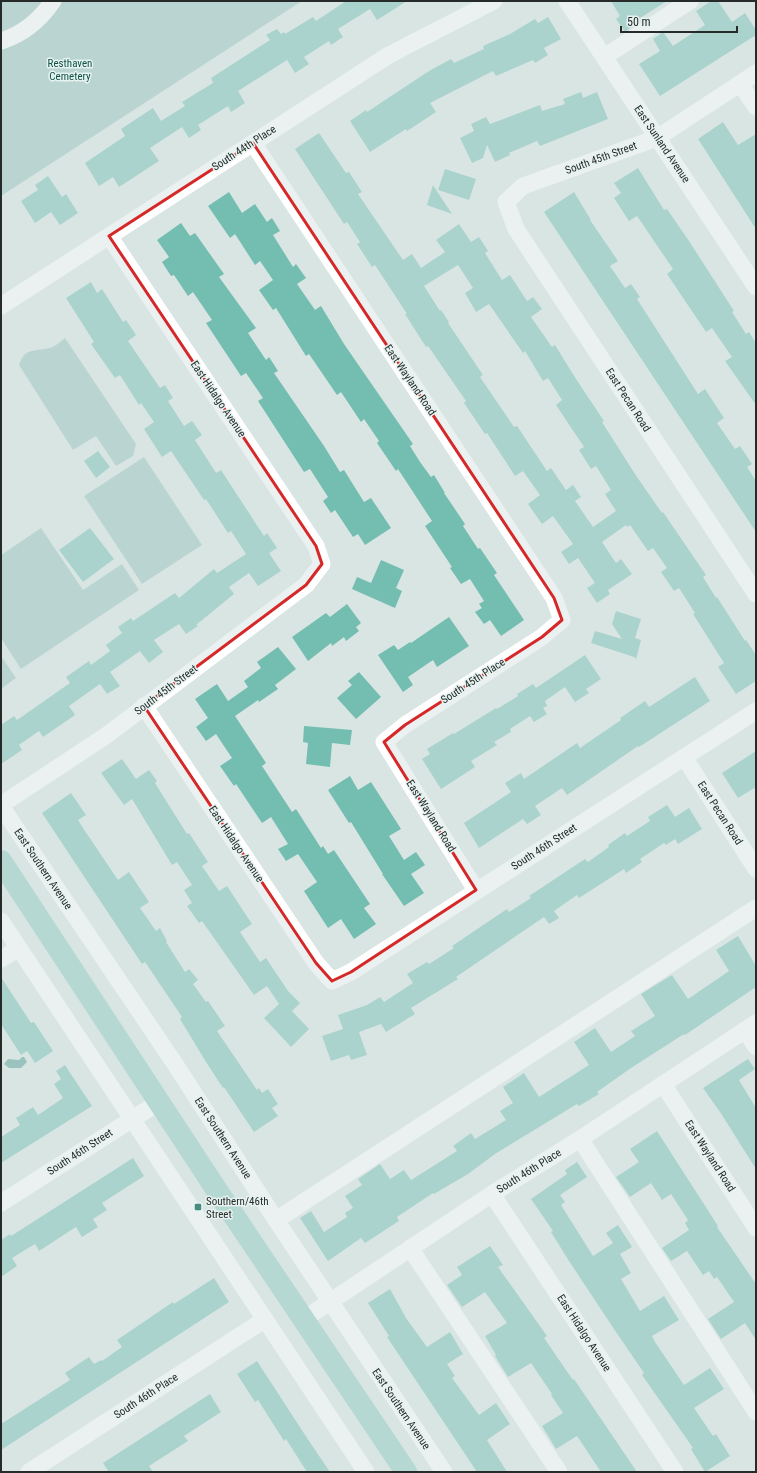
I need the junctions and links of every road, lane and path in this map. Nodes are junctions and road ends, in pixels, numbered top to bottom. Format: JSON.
{"nodes":[{"id":1,"x":53,"y":1,"type":"edge"},
{"id":2,"x":494,"y":1,"type":"edge"},
{"id":3,"x":567,"y":1,"type":"edge"},
{"id":4,"x":690,"y":1,"type":"edge"},
{"id":5,"x":1,"y":41,"type":"edge"},
{"id":6,"x":604,"y":57,"type":"junction"},
{"id":7,"x":756,"y":73,"type":"edge"},
{"id":8,"x":740,"y":84,"type":"junction"},
{"id":9,"x":756,"y":107,"type":"edge"},
{"id":10,"x":657,"y":138,"type":"junction"},
{"id":11,"x":253,"y":143,"type":"junction"},
{"id":12,"x":506,"y":202,"type":"joint"},
{"id":13,"x":109,"y":236,"type":"junction"},
{"id":14,"x":756,"y":287,"type":"edge"},
{"id":15,"x":1,"y":306,"type":"edge"},
{"id":16,"x":322,"y":564,"type":"joint"},
{"id":17,"x":756,"y":594,"type":"edge"},
{"id":18,"x":562,"y":620,"type":"joint"},
{"id":19,"x":144,"y":706,"type":"junction"},
{"id":20,"x":756,"y":711,"type":"edge"},
{"id":21,"x":384,"y":742,"type":"joint"},
{"id":22,"x":684,"y":757,"type":"junction"},
{"id":23,"x":1,"y":805,"type":"edge"},
{"id":24,"x":1,"y":861,"type":"edge"},
{"id":25,"x":756,"y":869,"type":"edge"},
{"id":26,"x":476,"y":890,"type":"junction"},
{"id":27,"x":756,"y":908,"type":"edge"},
{"id":28,"x":1,"y":921,"type":"edge"},
{"id":29,"x":19,"y":948,"type":"junction"},
{"id":30,"x":1,"y":960,"type":"edge"},
{"id":31,"x":332,"y":980,"type":"joint"},
{"id":32,"x":751,"y":1027,"type":"edge"},
{"id":33,"x":756,"y":1047,"type":"edge"},
{"id":34,"x":663,"y":1084,"type":"junction"},
{"id":35,"x":160,"y":1102,"type":"junction"},
{"id":36,"x":132,"y":1118,"type":"junction"},
{"id":37,"x":580,"y":1138,"type":"junction"},
{"id":38,"x":492,"y":1194,"type":"junction"},
{"id":39,"x":1,"y":1203,"type":"edge"},
{"id":40,"x":276,"y":1220,"type":"junction"},
{"id":41,"x":756,"y":1228,"type":"edge"},
{"id":42,"x":410,"y":1248,"type":"junction"},
{"id":43,"x":330,"y":1302,"type":"junction"},
{"id":44,"x":304,"y":1319,"type":"junction"},
{"id":45,"x":264,"y":1320,"type":"junction"},
{"id":46,"x":756,"y":1412,"type":"edge"},
{"id":47,"x":29,"y":1472,"type":"edge"},
{"id":48,"x":366,"y":1472,"type":"edge"},
{"id":49,"x":406,"y":1472,"type":"edge"},
{"id":50,"x":444,"y":1472,"type":"edge"},
{"id":51,"x":559,"y":1472,"type":"edge"},
{"id":52,"x":675,"y":1472,"type":"edge"}],
"edges":[{"from":1,"to":5,"type":"street"},
{"from":2,"to":11,"type":"street","name":"South 44th Place"},
{"from":3,"to":6,"type":"street","name":"East Sunland Avenue"},
{"from":4,"to":6,"type":"street"},
{"from":6,"to":10,"type":"street","name":"East Sunland Avenue"},
{"from":7,"to":8,"type":"street","name":"South 45th Street"},
{"from":8,"to":9,"type":"street"},
{"from":8,"to":10,"type":"street","name":"South 45th Street"},
{"from":10,"to":12,"type":"street","name":"South 45th Street"},
{"from":10,"to":14,"type":"street","name":"East Sunland Avenue"},
{"from":11,"to":13,"type":"street","name":"South 44th Place"},
{"from":11,"to":18,"type":"street","name":"East Wayland Road"},
{"from":12,"to":17,"type":"street","name":"East Pecan Road"},
{"from":13,"to":15,"type":"street","name":"South 44th Place"},
{"from":13,"to":16,"type":"street","name":"East Hidalgo Avenue"},
{"from":16,"to":19,"type":"street","name":"South 45th Street"},
{"from":18,"to":21,"type":"street","name":"South 45th Place"},
{"from":19,"to":23,"type":"street","name":"South 45th Street"},
{"from":19,"to":31,"type":"street","name":"East Hidalgo Avenue"},
{"from":20,"to":22,"type":"street","name":"South 46th Street"},
{"from":21,"to":26,"type":"street","name":"East Wayland Road"},
{"from":22,"to":25,"type":"street","name":"East Pecan Road"},
{"from":22,"to":26,"type":"street","name":"South 46th Street"},
{"from":23,"to":40,"type":"street","name":"East Southern Avenue"},
{"from":24,"to":35,"type":"main road"},
{"from":26,"to":31,"type":"street","name":"South 46th Street"},
{"from":27,"to":40,"type":"street"},
{"from":28,"to":29,"type":"street"},
{"from":29,"to":30,"type":"street"},
{"from":29,"to":36,"type":"street"},
{"from":32,"to":33,"type":"street"},
{"from":32,"to":34,"type":"street","name":"South 46th Place"},
{"from":34,"to":37,"type":"street","name":"South 46th Place"},
{"from":34,"to":41,"type":"street","name":"East Wayland Road"},
{"from":35,"to":36,"type":"street","name":"South 46th Street"},
{"from":35,"to":44,"type":"main road"},
{"from":36,"to":39,"type":"street","name":"South 46th Street"},
{"from":36,"to":45,"type":"street"},
{"from":37,"to":38,"type":"street","name":"South 46th Place"},
{"from":37,"to":46,"type":"street"},
{"from":38,"to":42,"type":"street","name":"South 46th Place"},
{"from":38,"to":52,"type":"street","name":"East Hidalgo Avenue"},
{"from":40,"to":43,"type":"street","name":"East Southern Avenue"},
{"from":42,"to":43,"type":"street","name":"South 46th Place"},
{"from":42,"to":51,"type":"street"},
{"from":43,"to":44,"type":"street","name":"South 46th Place"},
{"from":43,"to":50,"type":"street","name":"East Southern Avenue"},
{"from":44,"to":49,"type":"main road"},
{"from":45,"to":47,"type":"street","name":"South 46th Place"},
{"from":45,"to":48,"type":"street"}]}
